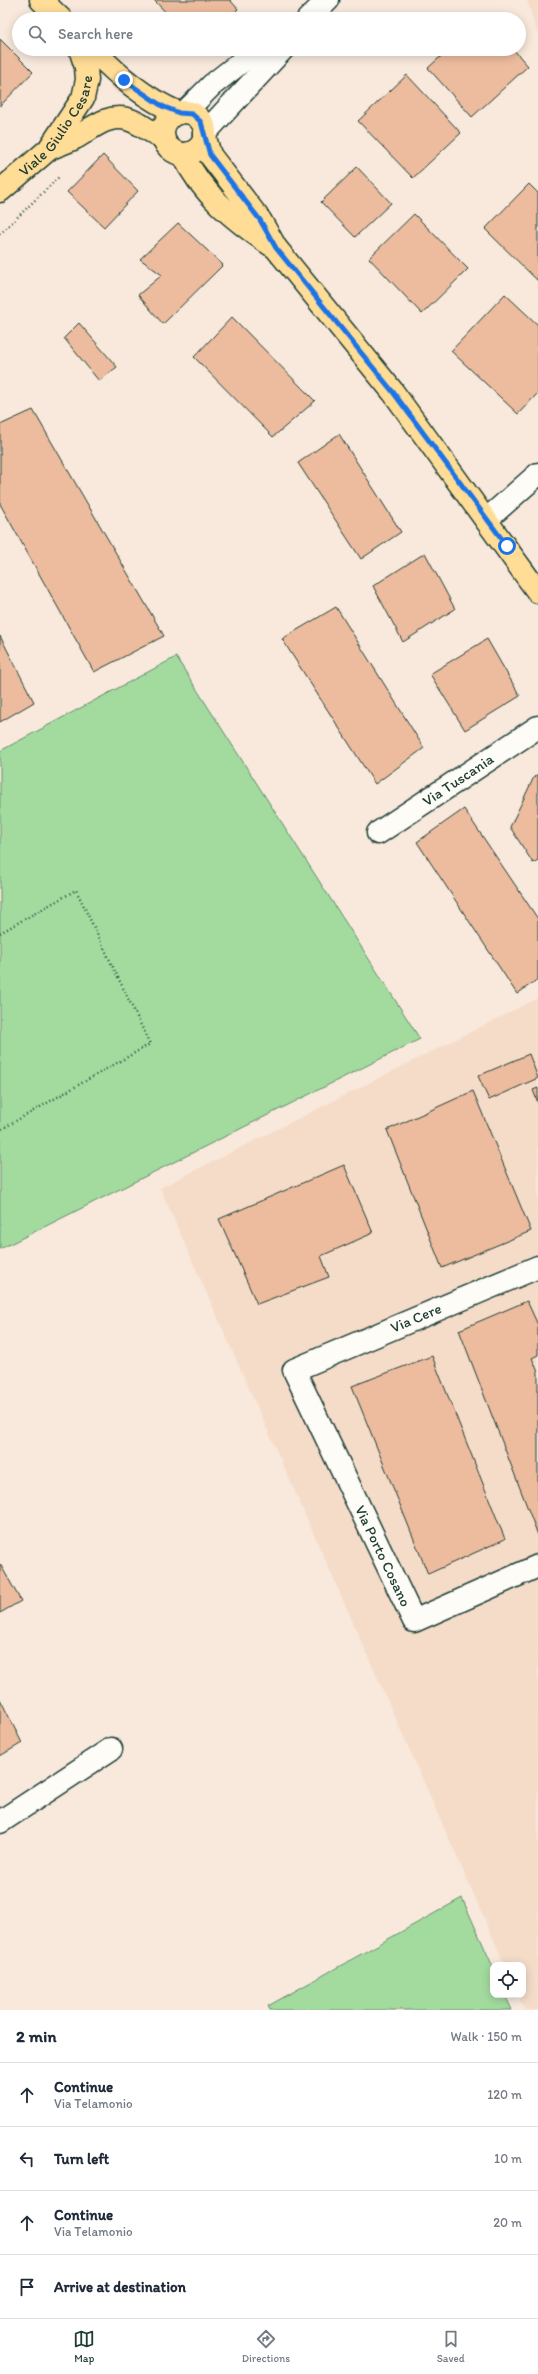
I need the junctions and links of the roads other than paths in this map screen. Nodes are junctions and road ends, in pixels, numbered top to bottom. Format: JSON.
{"nodes":[{"id":1,"x":41,"y":0,"type":"edge"},
{"id":2,"x":328,"y":0,"type":"edge"},
{"id":3,"x":54,"y":12,"type":"edge"},
{"id":4,"x":315,"y":12,"type":"edge"},
{"id":5,"x":82,"y":56,"type":"edge"},
{"id":6,"x":99,"y":56,"type":"edge"},
{"id":7,"x":249,"y":56,"type":"edge"},
{"id":8,"x":276,"y":56,"type":"edge"},
{"id":9,"x":182,"y":112,"type":"junction"},
{"id":10,"x":204,"y":134,"type":"junction"},
{"id":11,"x":163,"y":137,"type":"junction"},
{"id":12,"x":49,"y":149,"type":"junction"},
{"id":13,"x":183,"y":154,"type":"junction"},
{"id":14,"x":0,"y":190,"type":"edge"},
{"id":15,"x":276,"y":248,"type":"junction"},
{"id":16,"x":538,"y":474,"type":"edge"},
{"id":17,"x":486,"y":520,"type":"junction"},
{"id":18,"x":538,"y":592,"type":"edge"},
{"id":19,"x":538,"y":727,"type":"edge"},
{"id":20,"x":378,"y":833,"type":"dead end"},
{"id":21,"x":538,"y":1267,"type":"edge"},
{"id":22,"x":294,"y":1370,"type":"joint"},
{"id":23,"x":538,"y":1566,"type":"edge"},
{"id":24,"x":111,"y":1749,"type":"dead end"},
{"id":25,"x":0,"y":1822,"type":"edge"}],
"edges":[{"from":1,"to":3,"type":"main road"},
{"from":2,"to":4,"type":"street"},
{"from":5,"to":12,"type":"main road","name":"Viale Giulio Cesare"},
{"from":6,"to":9,"type":"main road"},
{"from":7,"to":9,"type":"street"},
{"from":8,"to":10,"type":"street"},
{"from":9,"to":10,"type":"main road"},
{"from":9,"to":11,"type":"main road"},
{"from":10,"to":13,"type":"main road"},
{"from":10,"to":15,"type":"main road"},
{"from":11,"to":12,"type":"main road"},
{"from":11,"to":13,"type":"main road"},
{"from":12,"to":14,"type":"main road","name":"Viale Giulio Cesare"},
{"from":13,"to":15,"type":"main road"},
{"from":15,"to":17,"type":"main road"},
{"from":16,"to":17,"type":"street"},
{"from":17,"to":18,"type":"main road"},
{"from":19,"to":20,"type":"street","name":"Via Tuscania"},
{"from":21,"to":22,"type":"street","name":"Via Cere"},
{"from":22,"to":23,"type":"street","name":"Via Porto Cosano"},
{"from":24,"to":25,"type":"street"}]}
